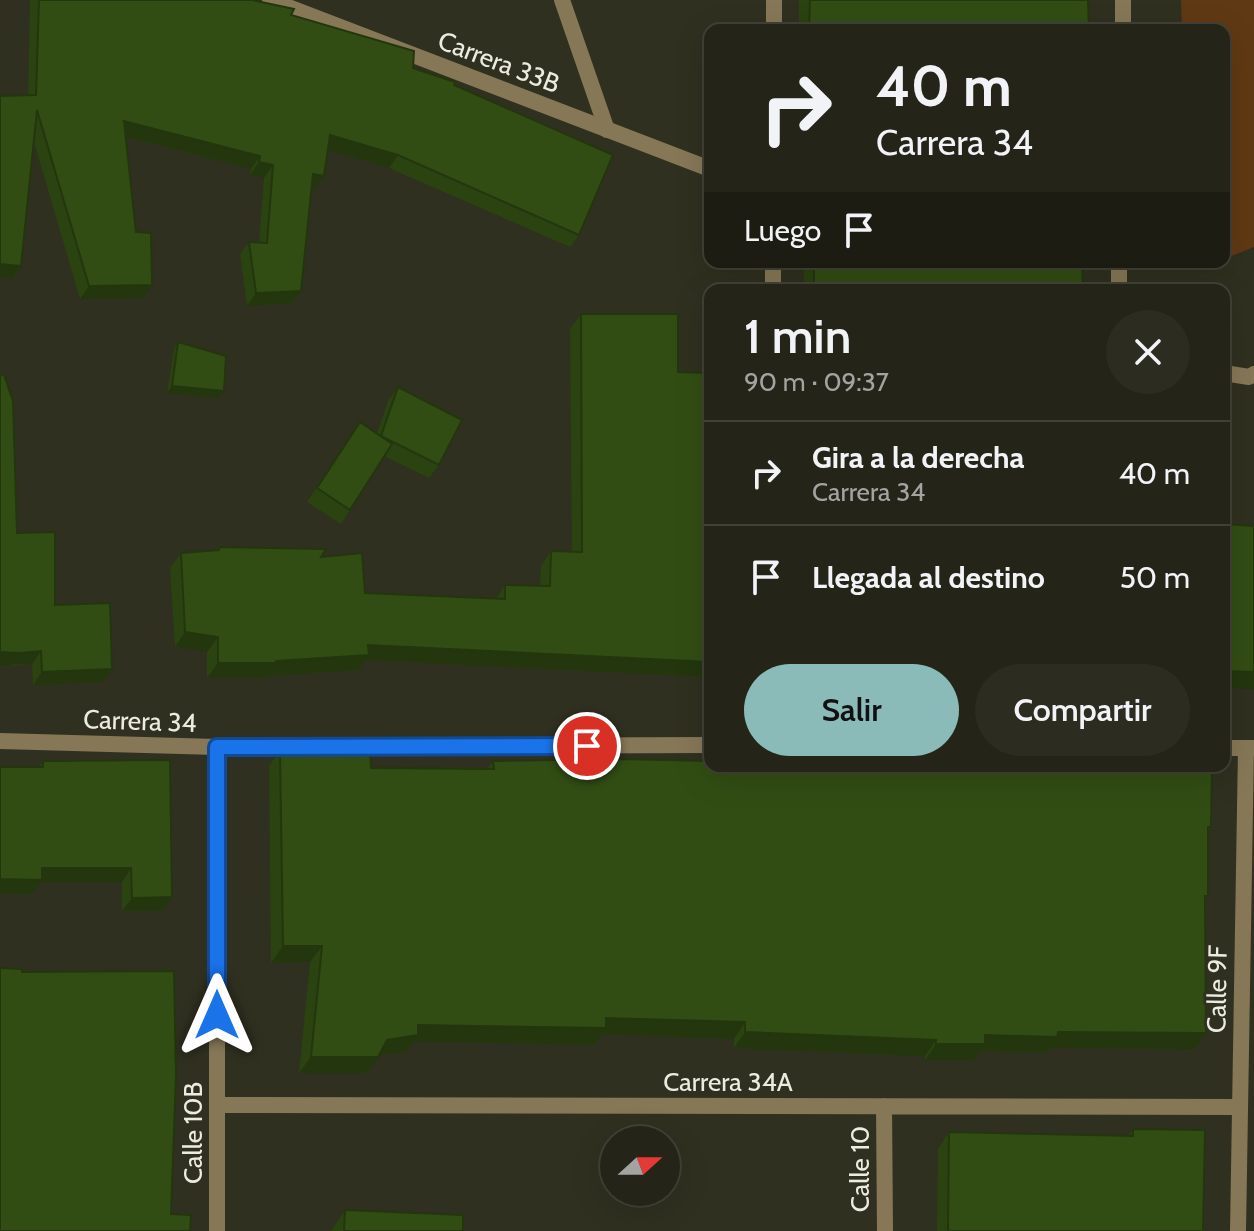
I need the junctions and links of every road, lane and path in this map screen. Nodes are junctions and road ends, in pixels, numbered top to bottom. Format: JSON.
{"nodes":[{"id":1,"x":270,"y":0,"type":"edge"},
{"id":2,"x":562,"y":0,"type":"edge"},
{"id":3,"x":774,"y":0,"type":"edge"},
{"id":4,"x":1123,"y":0,"type":"edge"},
{"id":5,"x":774,"y":24,"type":"edge"},
{"id":6,"x":1123,"y":24,"type":"edge"},
{"id":7,"x":607,"y":130,"type":"junction"},
{"id":8,"x":704,"y":167,"type":"edge"},
{"id":9,"x":1230,"y":374,"type":"edge"},
{"id":10,"x":1252,"y":378,"type":"edge"},
{"id":11,"x":0,"y":741,"type":"edge"},
{"id":12,"x":704,"y":745,"type":"edge"},
{"id":13,"x":217,"y":747,"type":"junction"},
{"id":14,"x":1250,"y":748,"type":"edge"},
{"id":15,"x":217,"y":1105,"type":"junction"},
{"id":16,"x":884,"y":1106,"type":"junction"},
{"id":17,"x":1239,"y":1107,"type":"junction"},
{"id":18,"x":217,"y":1231,"type":"edge"},
{"id":19,"x":885,"y":1231,"type":"edge"},
{"id":20,"x":1238,"y":1231,"type":"edge"}],
"edges":[{"from":1,"to":7,"type":"street","name":"Carrera 33B"},
{"from":2,"to":7,"type":"street"},
{"from":3,"to":5,"type":"street"},
{"from":4,"to":6,"type":"street"},
{"from":7,"to":8,"type":"street","name":"Carrera 33B"},
{"from":9,"to":10,"type":"street"},
{"from":11,"to":13,"type":"street","name":"Carrera 34"},
{"from":12,"to":13,"type":"street","name":"Carrera 34"},
{"from":13,"to":15,"type":"street","name":"Calle 10B"},
{"from":14,"to":17,"type":"street","name":"Calle 9F"},
{"from":15,"to":16,"type":"street","name":"Carrera 34A"},
{"from":15,"to":18,"type":"street","name":"Calle 10B"},
{"from":16,"to":17,"type":"street","name":"Carrera 34A"},
{"from":16,"to":19,"type":"street","name":"Calle 10"},
{"from":17,"to":20,"type":"street","name":"Calle 9F"}]}
